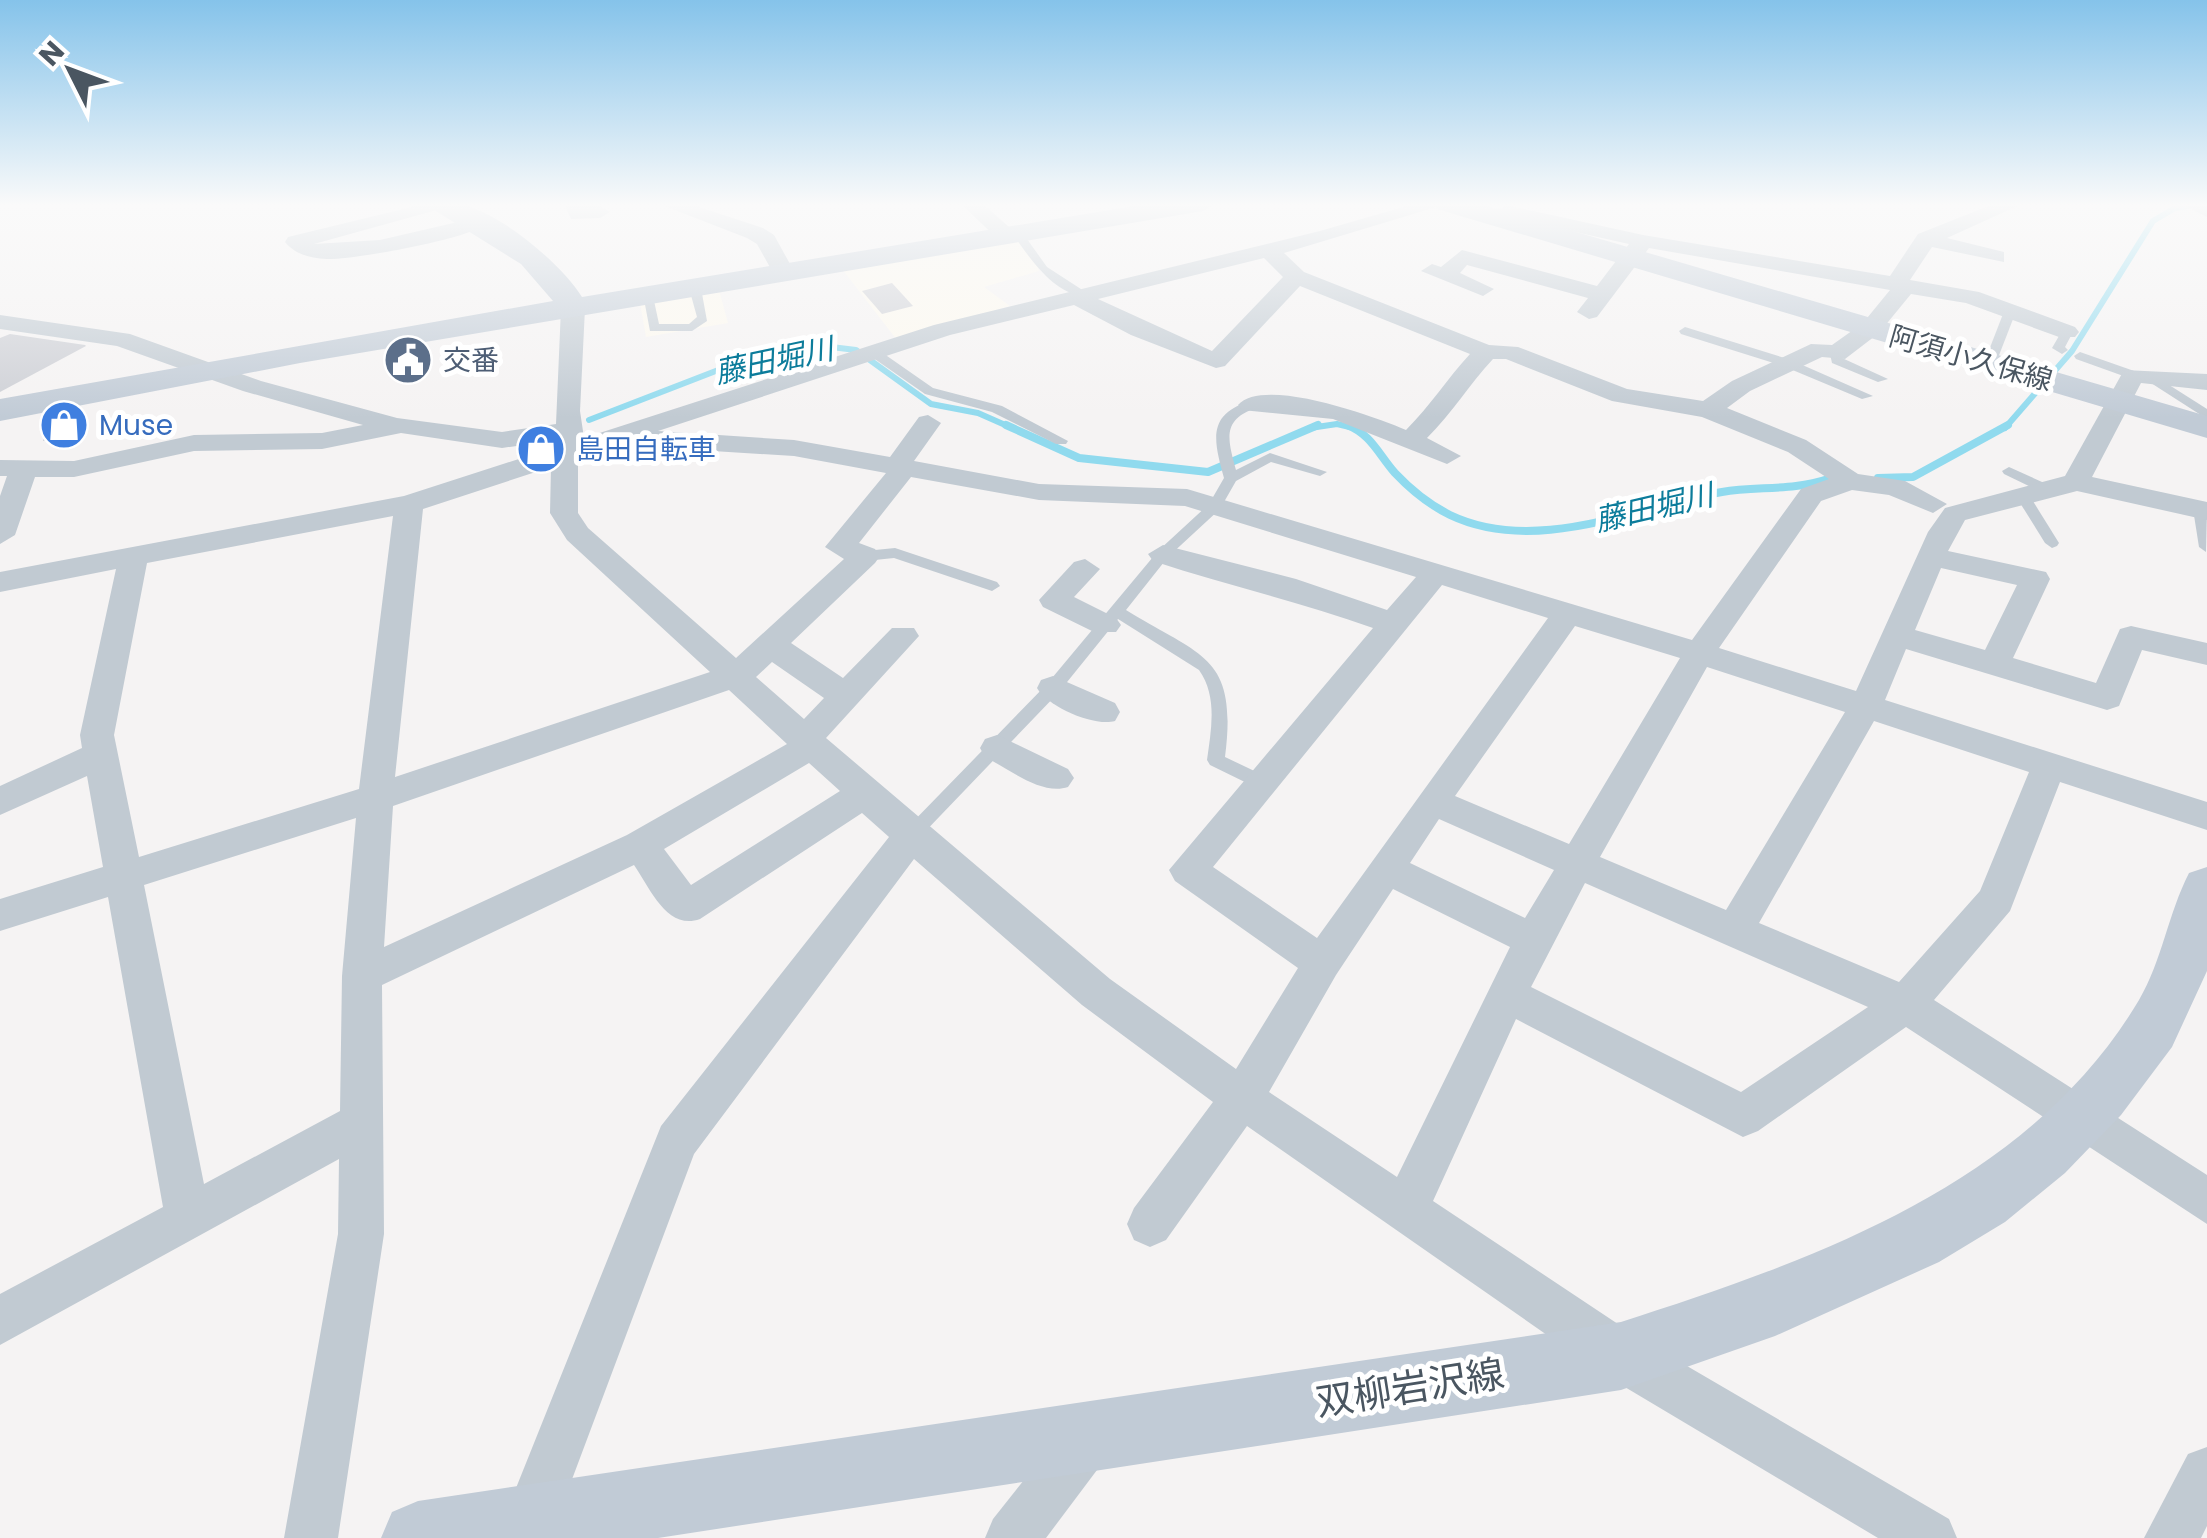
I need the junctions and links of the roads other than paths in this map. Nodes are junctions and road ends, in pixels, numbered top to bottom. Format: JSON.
{"nodes":[{"id":1,"x":553,"y":275,"type":"edge"},
{"id":2,"x":773,"y":275,"type":"edge"},
{"id":3,"x":1052,"y":275,"type":"edge"},
{"id":4,"x":1160,"y":275,"type":"edge"},
{"id":5,"x":1294,"y":275,"type":"edge"},
{"id":6,"x":1441,"y":275,"type":"edge"},
{"id":7,"x":1512,"y":275,"type":"edge"},
{"id":8,"x":1617,"y":275,"type":"edge"},
{"id":9,"x":1713,"y":275,"type":"edge"},
{"id":10,"x":1825,"y":275,"type":"edge"},
{"id":11,"x":1906,"y":275,"type":"edge"},
{"id":12,"x":1296,"y":277,"type":"junction"},
{"id":13,"x":1900,"y":285,"type":"junction"},
{"id":14,"x":1483,"y":289,"type":"dead end"},
{"id":15,"x":1076,"y":294,"type":"junction"},
{"id":16,"x":573,"y":308,"type":"junction"},
{"id":17,"x":2009,"y":314,"type":"junction"},
{"id":18,"x":0,"y":322,"type":"edge"},
{"id":19,"x":1871,"y":328,"type":"junction"},
{"id":20,"x":1685,"y":331,"type":"dead end"},
{"id":21,"x":1486,"y":352,"type":"junction"},
{"id":22,"x":866,"y":354,"type":"junction"},
{"id":23,"x":1836,"y":354,"type":"junction"},
{"id":24,"x":2061,"y":360,"type":"junction"},
{"id":25,"x":1787,"y":363,"type":"junction"},
{"id":26,"x":1990,"y":363,"type":"junction"},
{"id":27,"x":204,"y":370,"type":"junction"},
{"id":28,"x":1882,"y":378,"type":"dead end"},
{"id":29,"x":2207,"y":382,"type":"edge"},
{"id":30,"x":2135,"y":386,"type":"junction"},
{"id":31,"x":1866,"y":396,"type":"dead end"},
{"id":32,"x":1251,"y":405,"type":"joint"},
{"id":33,"x":0,"y":410,"type":"edge"},
{"id":34,"x":1708,"y":410,"type":"junction"},
{"id":35,"x":2207,"y":415,"type":"edge"},
{"id":36,"x":928,"y":423,"type":"dead end"},
{"id":37,"x":401,"y":425,"type":"junction"},
{"id":38,"x":2207,"y":427,"type":"edge"},
{"id":39,"x":620,"y":437,"type":"junction"},
{"id":40,"x":1062,"y":440,"type":"dead end"},
{"id":41,"x":1410,"y":441,"type":"junction"},
{"id":42,"x":569,"y":445,"type":"junction"},
{"id":43,"x":1447,"y":456,"type":"dead end"},
{"id":44,"x":996,"y":457,"type":"dead end"},
{"id":45,"x":12,"y":468,"type":"edge"},
{"id":46,"x":899,"y":468,"type":"junction"},
{"id":47,"x":1229,"y":468,"type":"junction"},
{"id":48,"x":1320,"y":472,"type":"dead end"},
{"id":49,"x":1844,"y":476,"type":"junction"},
{"id":50,"x":979,"y":482,"type":"junction"},
{"id":51,"x":2039,"y":485,"type":"junction"},
{"id":52,"x":409,"y":504,"type":"junction"},
{"id":53,"x":1933,"y":504,"type":"dead end"},
{"id":54,"x":1215,"y":506,"type":"junction"},
{"id":55,"x":2204,"y":510,"type":"edge"},
{"id":56,"x":0,"y":535,"type":"edge"},
{"id":57,"x":2052,"y":542,"type":"dead end"},
{"id":58,"x":2206,"y":547,"type":"edge"},
{"id":59,"x":1163,"y":554,"type":"junction"},
{"id":60,"x":134,"y":556,"type":"junction"},
{"id":61,"x":866,"y":556,"type":"junction"},
{"id":62,"x":1932,"y":557,"type":"junction"},
{"id":63,"x":1085,"y":568,"type":"dead end"},
{"id":64,"x":1436,"y":573,"type":"junction"},
{"id":65,"x":0,"y":582,"type":"edge"},
{"id":66,"x":992,"y":586,"type":"dead end"},
{"id":67,"x":1568,"y":614,"type":"junction"},
{"id":68,"x":1111,"y":618,"type":"junction"},
{"id":69,"x":1394,"y":624,"type":"junction"},
{"id":70,"x":902,"y":636,"type":"dead end"},
{"id":71,"x":1899,"y":636,"type":"junction"},
{"id":72,"x":772,"y":646,"type":"junction"},
{"id":73,"x":1699,"y":653,"type":"junction"},
{"id":74,"x":2207,"y":654,"type":"edge"},
{"id":75,"x":1994,"y":664,"type":"junction"},
{"id":76,"x":738,"y":675,"type":"junction"},
{"id":77,"x":1053,"y":688,"type":"junction"},
{"id":78,"x":846,"y":696,"type":"junction"},
{"id":79,"x":1865,"y":707,"type":"junction"},
{"id":80,"x":1103,"y":712,"type":"dead end"},
{"id":81,"x":809,"y":741,"type":"junction"},
{"id":82,"x":996,"y":748,"type":"junction"},
{"id":83,"x":100,"y":755,"type":"junction"},
{"id":84,"x":2048,"y":766,"type":"junction"},
{"id":85,"x":1056,"y":778,"type":"dead end"},
{"id":86,"x":1261,"y":782,"type":"junction"},
{"id":87,"x":865,"y":793,"type":"junction"},
{"id":88,"x":375,"y":798,"type":"junction"},
{"id":89,"x":1432,"y":800,"type":"junction"},
{"id":90,"x":0,"y":802,"type":"edge"},
{"id":91,"x":2207,"y":816,"type":"edge"},
{"id":92,"x":911,"y":835,"type":"junction"},
{"id":93,"x":640,"y":845,"type":"junction"},
{"id":94,"x":1576,"y":862,"type":"junction"},
{"id":95,"x":1387,"y":869,"type":"junction"},
{"id":96,"x":121,"y":878,"type":"junction"},
{"id":97,"x":2207,"y":888,"type":"edge"},
{"id":98,"x":0,"y":915,"type":"edge"},
{"id":99,"x":1734,"y":931,"type":"junction"},
{"id":100,"x":1533,"y":940,"type":"junction"},
{"id":101,"x":1322,"y":962,"type":"junction"},
{"id":102,"x":362,"y":976,"type":"junction"},
{"id":103,"x":1508,"y":996,"type":"junction"},
{"id":104,"x":1906,"y":1004,"type":"junction"},
{"id":105,"x":1242,"y":1098,"type":"junction"},
{"id":106,"x":2082,"y":1120,"type":"junction"},
{"id":107,"x":361,"y":1122,"type":"junction"},
{"id":108,"x":2207,"y":1201,"type":"edge"},
{"id":109,"x":1406,"y":1208,"type":"junction"},
{"id":110,"x":188,"y":1218,"type":"junction"},
{"id":111,"x":1150,"y":1224,"type":"dead end"},
{"id":112,"x":0,"y":1321,"type":"edge"},
{"id":113,"x":1621,"y":1356,"type":"junction"},
{"id":114,"x":1091,"y":1436,"type":"junction"},
{"id":115,"x":2207,"y":1473,"type":"edge"},
{"id":116,"x":526,"y":1530,"type":"edge"},
{"id":117,"x":312,"y":1538,"type":"edge"},
{"id":118,"x":418,"y":1538,"type":"edge"},
{"id":119,"x":1012,"y":1538,"type":"edge"},
{"id":120,"x":1930,"y":1538,"type":"edge"},
{"id":121,"x":2172,"y":1538,"type":"edge"}],
"edges":[{"from":1,"to":16,"type":"street"},
{"from":2,"to":16,"type":"street"},
{"from":3,"to":15,"type":"lane"},
{"from":4,"to":15,"type":"street"},
{"from":5,"to":12,"type":"street"},
{"from":6,"to":14,"type":"street"},
{"from":7,"to":8,"type":"street"},
{"from":9,"to":19,"type":"street","name":"阿須小久保線"},
{"from":10,"to":13,"type":"street"},
{"from":11,"to":13,"type":"street"},
{"from":12,"to":15,"type":"street"},
{"from":12,"to":21,"type":"street"},
{"from":13,"to":17,"type":"street"},
{"from":13,"to":19,"type":"street"},
{"from":15,"to":22,"type":"street"},
{"from":16,"to":27,"type":"street"},
{"from":16,"to":42,"type":"street"},
{"from":17,"to":24,"type":"street"},
{"from":17,"to":26,"type":"lane"},
{"from":18,"to":27,"type":"street"},
{"from":19,"to":23,"type":"street"},
{"from":19,"to":26,"type":"street","name":"阿須小久保線"},
{"from":20,"to":25,"type":"lane"},
{"from":21,"to":34,"type":"street"},
{"from":21,"to":41,"type":"street"},
{"from":22,"to":39,"type":"street"},
{"from":22,"to":40,"type":"lane"},
{"from":23,"to":25,"type":"street"},
{"from":23,"to":28,"type":"lane"},
{"from":24,"to":26,"type":"street","name":"阿須小久保線"},
{"from":24,"to":30,"type":"street","name":"阿須小久保線"},
{"from":25,"to":31,"type":"lane"},
{"from":25,"to":34,"type":"street"},
{"from":27,"to":33,"type":"street"},
{"from":27,"to":37,"type":"street"},
{"from":29,"to":30,"type":"street"},
{"from":30,"to":35,"type":"lane"},
{"from":30,"to":38,"type":"street","name":"阿須小久保線"},
{"from":30,"to":51,"type":"street"},
{"from":32,"to":41,"type":"street"},
{"from":32,"to":47,"type":"lane"},
{"from":34,"to":49,"type":"street"},
{"from":36,"to":46,"type":"street"},
{"from":37,"to":42,"type":"street"},
{"from":37,"to":45,"type":"street"},
{"from":39,"to":42,"type":"street"},
{"from":39,"to":46,"type":"street"},
{"from":41,"to":43,"type":"street"},
{"from":42,"to":52,"type":"street"},
{"from":42,"to":76,"type":"street"},
{"from":44,"to":50,"type":"street"},
{"from":45,"to":56,"type":"street"},
{"from":46,"to":50,"type":"street"},
{"from":46,"to":61,"type":"street"},
{"from":47,"to":48,"type":"lane"},
{"from":47,"to":54,"type":"lane"},
{"from":49,"to":53,"type":"street"},
{"from":49,"to":73,"type":"street"},
{"from":50,"to":54,"type":"street"},
{"from":51,"to":55,"type":"street"},
{"from":51,"to":57,"type":"lane"},
{"from":51,"to":62,"type":"street"},
{"from":52,"to":60,"type":"street"},
{"from":52,"to":88,"type":"street"},
{"from":54,"to":59,"type":"lane"},
{"from":54,"to":64,"type":"street"},
{"from":55,"to":58,"type":"lane"},
{"from":59,"to":68,"type":"lane"},
{"from":59,"to":69,"type":"street"},
{"from":60,"to":65,"type":"street"},
{"from":60,"to":83,"type":"street"},
{"from":61,"to":66,"type":"lane"},
{"from":61,"to":72,"type":"street"},
{"from":62,"to":71,"type":"street"},
{"from":62,"to":75,"type":"street"},
{"from":63,"to":68,"type":"street"},
{"from":64,"to":67,"type":"street"},
{"from":64,"to":69,"type":"street"},
{"from":67,"to":73,"type":"street"},
{"from":67,"to":89,"type":"street"},
{"from":68,"to":77,"type":"lane"},
{"from":68,"to":86,"type":"lane"},
{"from":69,"to":86,"type":"street"},
{"from":70,"to":78,"type":"street"},
{"from":71,"to":75,"type":"street"},
{"from":71,"to":79,"type":"street"},
{"from":72,"to":76,"type":"street"},
{"from":72,"to":78,"type":"street"},
{"from":73,"to":79,"type":"street"},
{"from":73,"to":94,"type":"street"},
{"from":74,"to":75,"type":"street"},
{"from":76,"to":81,"type":"street"},
{"from":76,"to":88,"type":"street"},
{"from":77,"to":80,"type":"street"},
{"from":77,"to":82,"type":"lane"},
{"from":78,"to":81,"type":"street"},
{"from":79,"to":84,"type":"street"},
{"from":79,"to":99,"type":"street"},
{"from":81,"to":87,"type":"street"},
{"from":81,"to":93,"type":"street"},
{"from":82,"to":85,"type":"street"},
{"from":82,"to":92,"type":"lane"},
{"from":83,"to":90,"type":"street"},
{"from":83,"to":96,"type":"street"},
{"from":84,"to":91,"type":"street"},
{"from":84,"to":104,"type":"street"},
{"from":86,"to":101,"type":"street"},
{"from":87,"to":92,"type":"street"},
{"from":87,"to":93,"type":"street"},
{"from":88,"to":96,"type":"street"},
{"from":88,"to":102,"type":"street"},
{"from":89,"to":94,"type":"street"},
{"from":89,"to":95,"type":"street"},
{"from":92,"to":105,"type":"street"},
{"from":92,"to":116,"type":"street"},
{"from":93,"to":102,"type":"street"},
{"from":94,"to":99,"type":"street"},
{"from":94,"to":100,"type":"street"},
{"from":95,"to":100,"type":"street"},
{"from":95,"to":101,"type":"street"},
{"from":96,"to":98,"type":"street"},
{"from":96,"to":110,"type":"street"},
{"from":97,"to":106,"type":"street","name":"双柳岩沢線"},
{"from":99,"to":104,"type":"street"},
{"from":100,"to":103,"type":"street"},
{"from":101,"to":105,"type":"street"},
{"from":102,"to":107,"type":"street"},
{"from":103,"to":104,"type":"street"},
{"from":103,"to":109,"type":"street"},
{"from":104,"to":106,"type":"street"},
{"from":105,"to":109,"type":"street"},
{"from":105,"to":111,"type":"street"},
{"from":106,"to":108,"type":"street"},
{"from":106,"to":113,"type":"street","name":"双柳岩沢線"},
{"from":107,"to":110,"type":"street"},
{"from":107,"to":117,"type":"street"},
{"from":109,"to":113,"type":"street"},
{"from":110,"to":112,"type":"street"},
{"from":113,"to":114,"type":"street","name":"双柳岩沢線"},
{"from":113,"to":120,"type":"street"},
{"from":114,"to":116,"type":"street","name":"双柳岩沢線"},
{"from":114,"to":119,"type":"street"},
{"from":115,"to":121,"type":"street"},
{"from":116,"to":118,"type":"street","name":"双柳岩沢線"}]}
